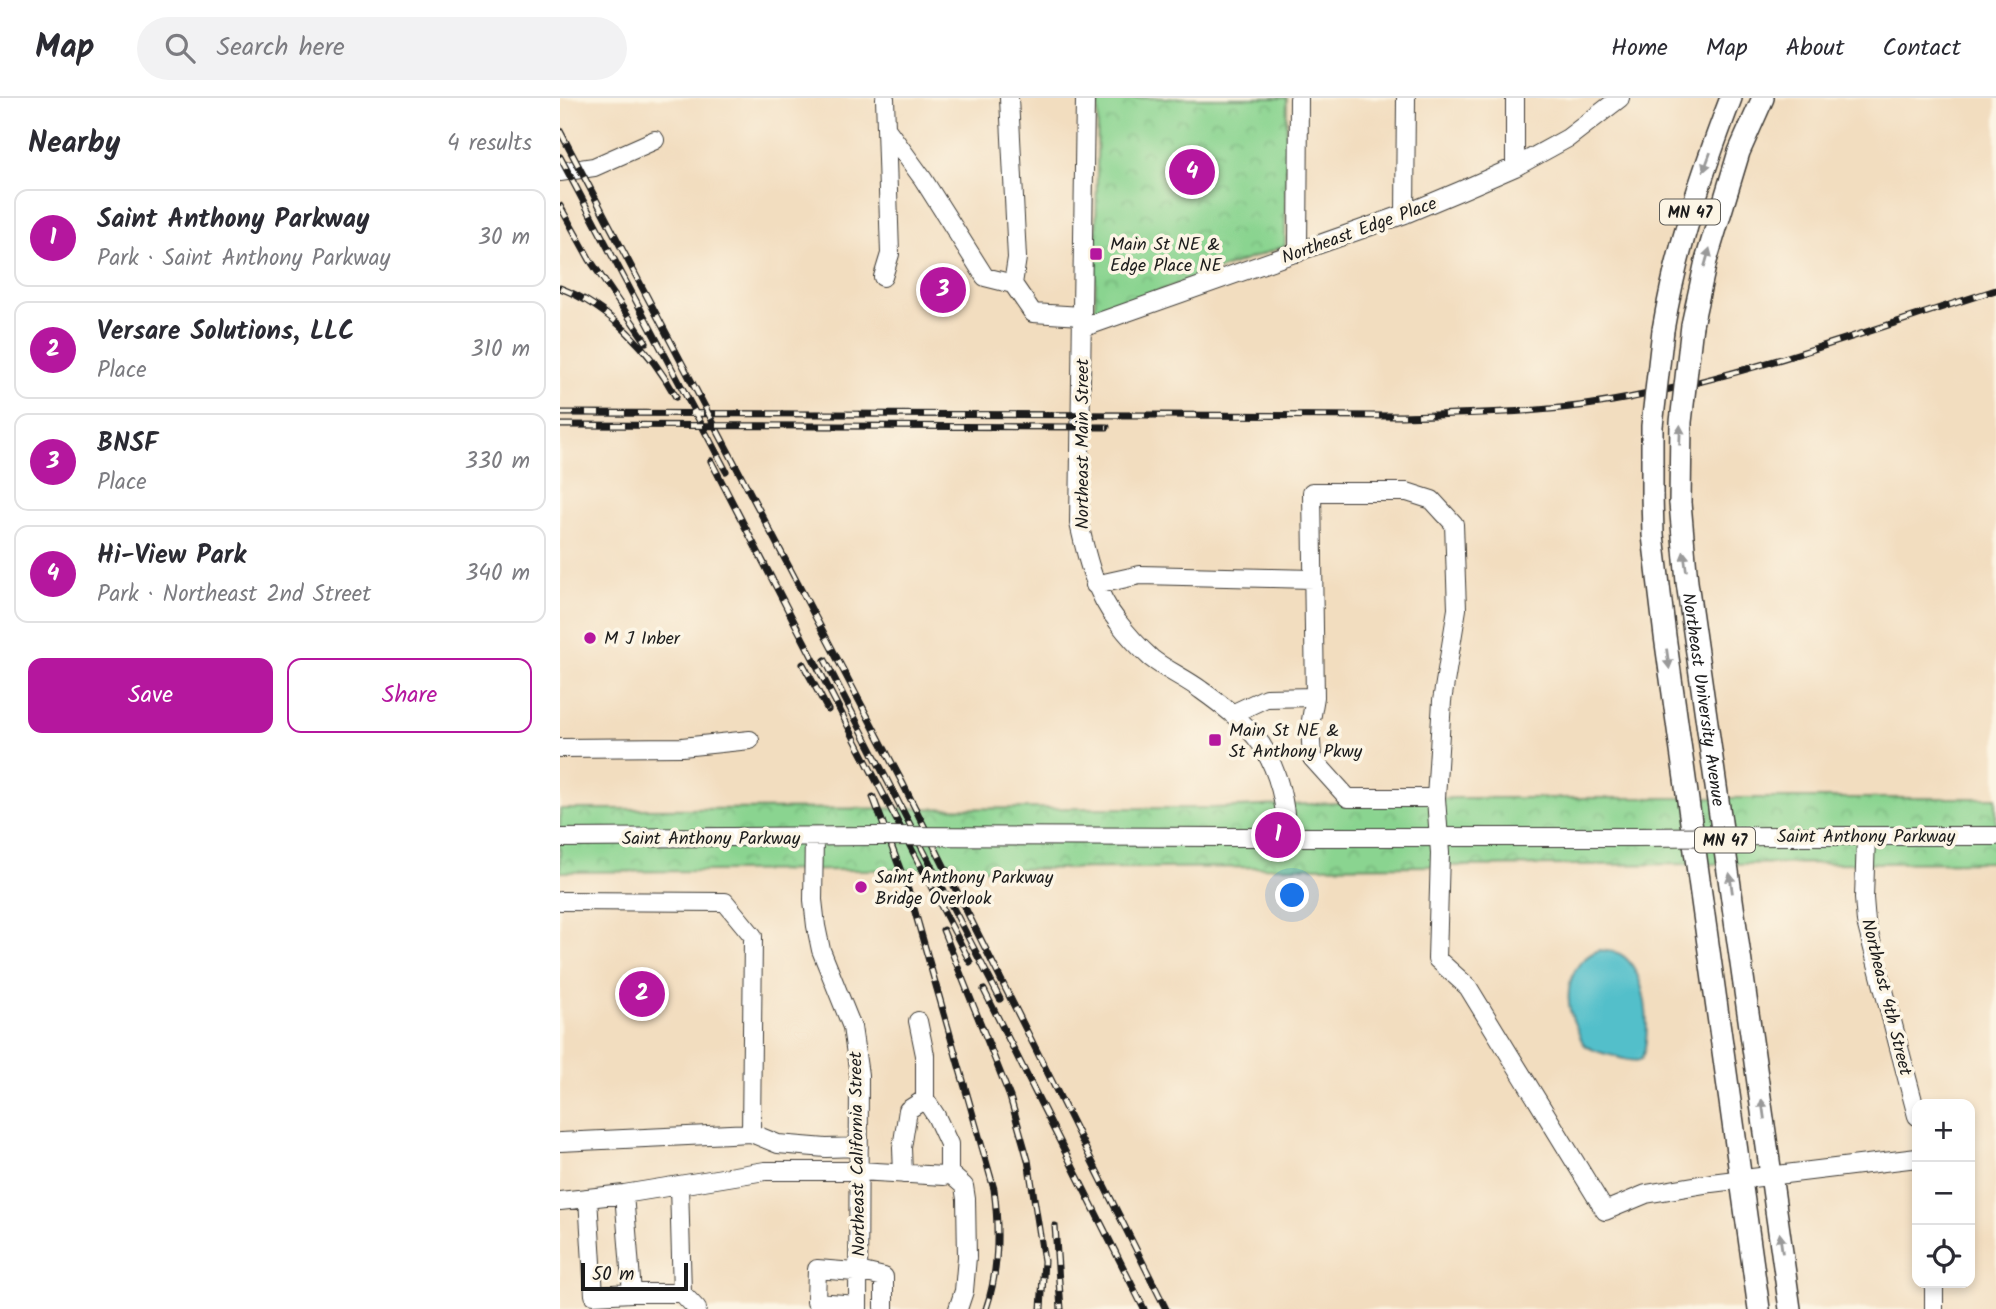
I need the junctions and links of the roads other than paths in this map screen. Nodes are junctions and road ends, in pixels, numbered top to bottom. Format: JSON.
{"nodes":[{"id":1,"x":885,"y":98,"type":"edge"},
{"id":2,"x":1009,"y":98,"type":"edge"},
{"id":3,"x":1085,"y":98,"type":"edge"},
{"id":4,"x":1298,"y":98,"type":"edge"},
{"id":5,"x":1406,"y":98,"type":"edge"},
{"id":6,"x":1515,"y":98,"type":"edge"},
{"id":7,"x":1620,"y":98,"type":"edge"},
{"id":8,"x":1731,"y":98,"type":"edge"},
{"id":9,"x":1763,"y":98,"type":"edge"},
{"id":10,"x":886,"y":128,"type":"junction"},
{"id":11,"x":655,"y":140,"type":"dead end"},
{"id":12,"x":1515,"y":167,"type":"junction"},
{"id":13,"x":560,"y":172,"type":"edge"},
{"id":14,"x":1405,"y":214,"type":"junction"},
{"id":15,"x":1298,"y":253,"type":"junction"},
{"id":16,"x":883,"y":277,"type":"dead end"},
{"id":17,"x":1013,"y":284,"type":"junction"},
{"id":18,"x":1082,"y":322,"type":"junction"},
{"id":19,"x":1313,"y":579,"type":"junction"},
{"id":20,"x":1095,"y":585,"type":"junction"},
{"id":21,"x":1315,"y":697,"type":"junction"},
{"id":22,"x":1232,"y":714,"type":"junction"},
{"id":23,"x":750,"y":740,"type":"dead end"},
{"id":24,"x":560,"y":748,"type":"edge"},
{"id":25,"x":1436,"y":798,"type":"junction"},
{"id":26,"x":1286,"y":836,"type":"junction"},
{"id":27,"x":1437,"y":836,"type":"junction"},
{"id":28,"x":1866,"y":836,"type":"junction"},
{"id":29,"x":1996,"y":836,"type":"edge"},
{"id":30,"x":814,"y":837,"type":"junction"},
{"id":31,"x":560,"y":838,"type":"edge"},
{"id":32,"x":560,"y":901,"type":"edge"},
{"id":33,"x":918,"y":1021,"type":"dead end"},
{"id":34,"x":925,"y":1099,"type":"junction"},
{"id":35,"x":1913,"y":1099,"type":"edge"},
{"id":36,"x":751,"y":1133,"type":"junction"},
{"id":37,"x":560,"y":1142,"type":"edge"},
{"id":38,"x":859,"y":1147,"type":"junction"},
{"id":39,"x":1912,"y":1159,"type":"edge"},
{"id":40,"x":859,"y":1171,"type":"junction"},
{"id":41,"x":949,"y":1173,"type":"junction"},
{"id":42,"x":903,"y":1174,"type":"junction"},
{"id":43,"x":1772,"y":1176,"type":"junction"},
{"id":44,"x":1741,"y":1181,"type":"junction"},
{"id":45,"x":680,"y":1185,"type":"junction"},
{"id":46,"x":624,"y":1195,"type":"junction"},
{"id":47,"x":588,"y":1198,"type":"junction"},
{"id":48,"x":560,"y":1201,"type":"edge"},
{"id":49,"x":858,"y":1272,"type":"junction"},
{"id":50,"x":1934,"y":1288,"type":"edge"},
{"id":51,"x":632,"y":1293,"type":"junction"},
{"id":52,"x":682,"y":1293,"type":"junction"},
{"id":53,"x":858,"y":1307,"type":"edge"},
{"id":54,"x":697,"y":1309,"type":"edge"},
{"id":55,"x":884,"y":1309,"type":"edge"},
{"id":56,"x":958,"y":1309,"type":"edge"},
{"id":57,"x":1759,"y":1309,"type":"edge"},
{"id":58,"x":1790,"y":1309,"type":"edge"},
{"id":59,"x":1934,"y":1309,"type":"edge"}],
"edges":[{"from":1,"to":10,"type":"street"},
{"from":2,"to":17,"type":"street"},
{"from":3,"to":18,"type":"street","name":"Northeast Main Street"},
{"from":4,"to":15,"type":"street"},
{"from":5,"to":14,"type":"street"},
{"from":6,"to":12,"type":"street"},
{"from":7,"to":12,"type":"street","name":"Northeast Edge Place"},
{"from":8,"to":44,"type":"main road","name":"Northeast University Avenue","number":"MN 47","one_way":true,"bridge":true},
{"from":43,"to":9,"type":"main road","name":"Northeast University Avenue","number":"MN 47","one_way":true,"bridge":true},
{"from":10,"to":16,"type":"street"},
{"from":10,"to":17,"type":"street"},
{"from":11,"to":13,"type":"street"},
{"from":12,"to":14,"type":"street","name":"Northeast Edge Place"},
{"from":14,"to":15,"type":"street","name":"Northeast Edge Place"},
{"from":15,"to":18,"type":"street","name":"Northeast Edge Place"},
{"from":17,"to":18,"type":"street"},
{"from":18,"to":20,"type":"street","name":"Northeast Main Street"},
{"from":19,"to":20,"type":"street"},
{"from":19,"to":21,"type":"street"},
{"from":19,"to":25,"type":"street"},
{"from":20,"to":22,"type":"street","name":"Northeast Main Street"},
{"from":21,"to":22,"type":"street"},
{"from":21,"to":25,"type":"street"},
{"from":22,"to":26,"type":"street","name":"Northeast Main Street"},
{"from":23,"to":24,"type":"street"},
{"from":25,"to":27,"type":"street"},
{"from":26,"to":27,"type":"street","name":"Saint Anthony Parkway"},
{"from":26,"to":30,"type":"street","name":"Saint Anthony Parkway","bridge":true},
{"from":27,"to":28,"type":"street","name":"Saint Anthony Parkway","bridge":true},
{"from":27,"to":44,"type":"street"},
{"from":28,"to":29,"type":"street","name":"Saint Anthony Parkway"},
{"from":28,"to":35,"type":"street","name":"Northeast 4th Street"},
{"from":30,"to":31,"type":"street","name":"Saint Anthony Parkway"},
{"from":30,"to":38,"type":"street","name":"Northeast California Street"},
{"from":32,"to":36,"type":"street"},
{"from":33,"to":34,"type":"street"},
{"from":34,"to":41,"type":"street"},
{"from":34,"to":42,"type":"street"},
{"from":36,"to":37,"type":"street"},
{"from":36,"to":38,"type":"street"},
{"from":38,"to":40,"type":"street","name":"Northeast California Street"},
{"from":39,"to":43,"type":"street"},
{"from":40,"to":42,"type":"street"},
{"from":40,"to":45,"type":"street"},
{"from":40,"to":49,"type":"street","name":"Northeast California Street"},
{"from":41,"to":42,"type":"street"},
{"from":41,"to":56,"type":"street"},
{"from":43,"to":44,"type":"street"},
{"from":58,"to":43,"type":"main road","name":"Northeast University Avenue","number":"MN 47","one_way":true},
{"from":44,"to":57,"type":"main road","name":"Northeast University Avenue","number":"MN 47"},
{"from":45,"to":46,"type":"street"},
{"from":45,"to":52,"type":"street"},
{"from":46,"to":47,"type":"street"},
{"from":46,"to":51,"type":"street"},
{"from":47,"to":48,"type":"street"},
{"from":47,"to":51,"type":"street"},
{"from":49,"to":53,"type":"street","name":"Northeast California Street"},
{"from":49,"to":53,"type":"street"},
{"from":49,"to":55,"type":"street"},
{"from":50,"to":59,"type":"street"},
{"from":51,"to":52,"type":"street"},
{"from":52,"to":54,"type":"street"}]}
